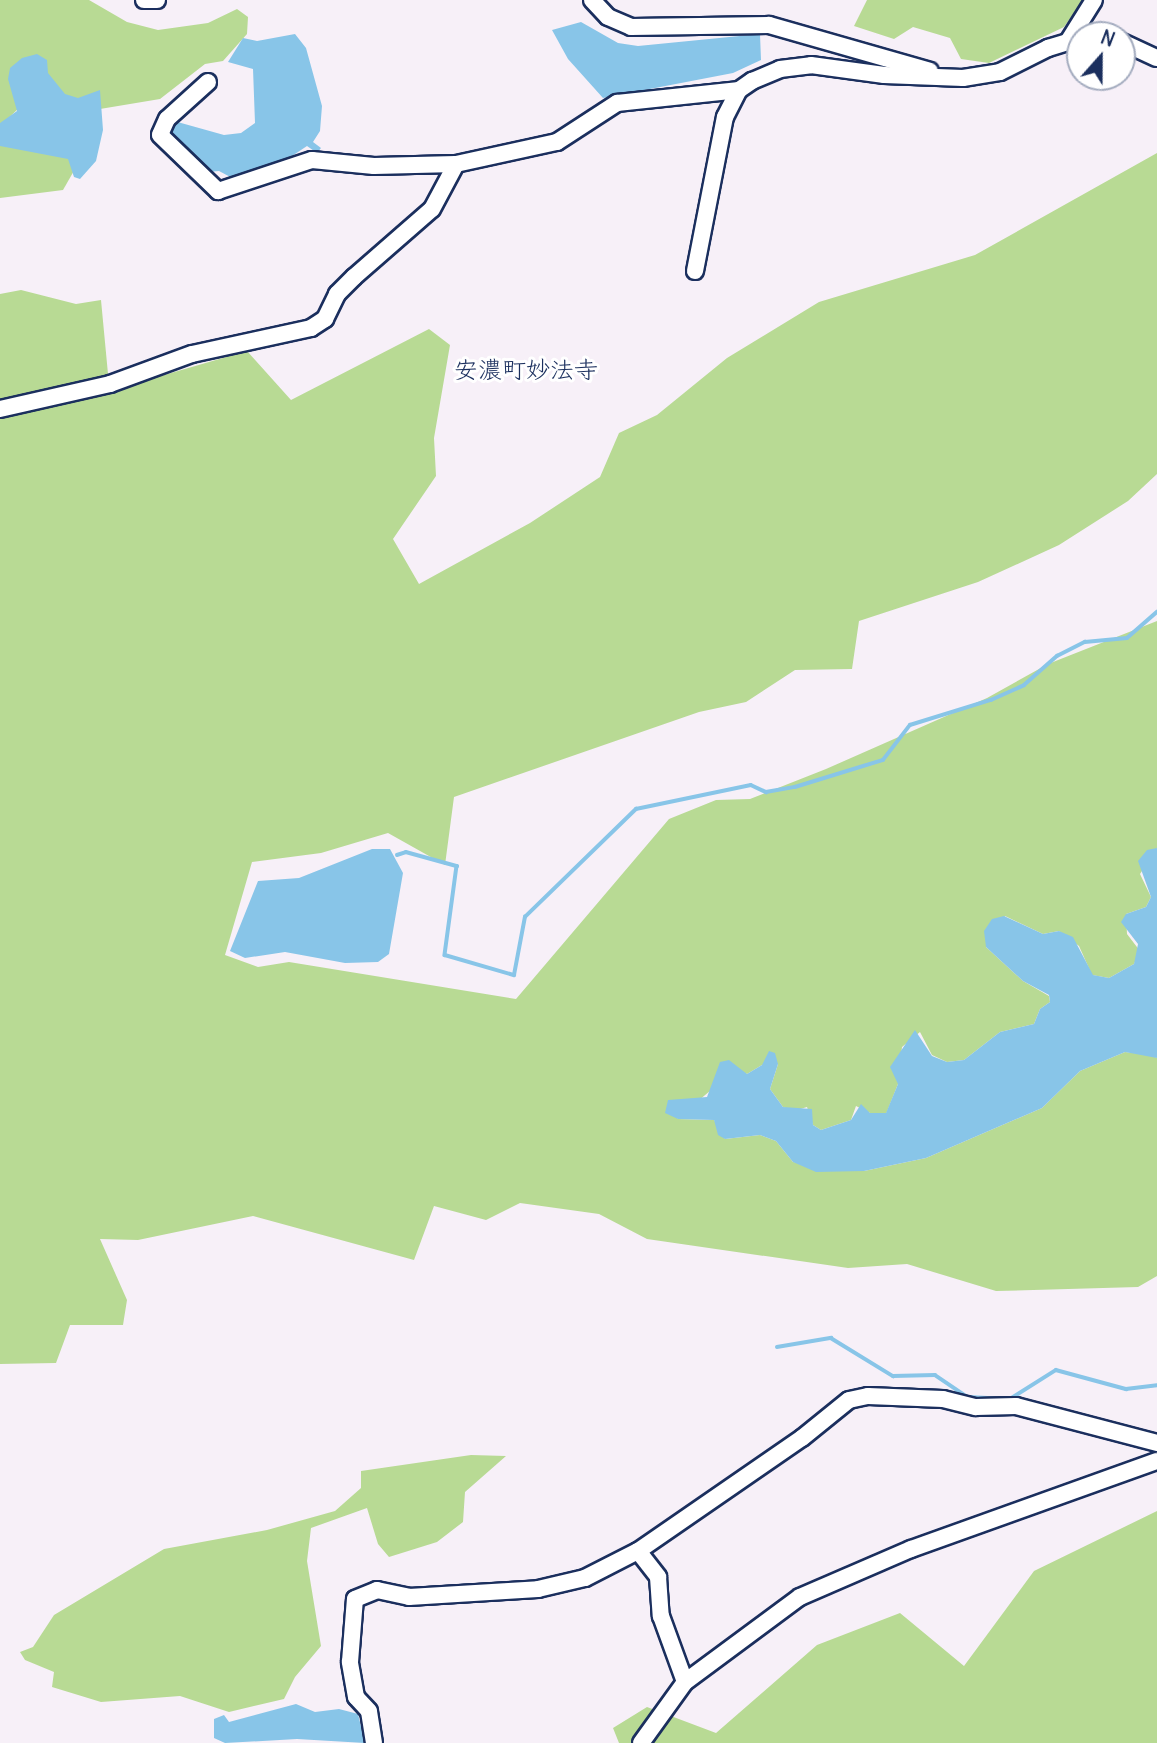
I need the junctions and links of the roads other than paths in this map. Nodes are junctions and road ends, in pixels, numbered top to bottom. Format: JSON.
{"nodes":[{"id":1,"x":144,"y":0,"type":"edge"},
{"id":2,"x":158,"y":0,"type":"edge"},
{"id":3,"x":592,"y":0,"type":"edge"},
{"id":4,"x":1094,"y":0,"type":"edge"},
{"id":5,"x":1083,"y":21,"type":"edge"},
{"id":6,"x":1066,"y":43,"type":"edge"},
{"id":7,"x":1136,"y":48,"type":"edge"},
{"id":8,"x":1157,"y":58,"type":"edge"},
{"id":9,"x":946,"y":76,"type":"junction"},
{"id":10,"x":208,"y":82,"type":"dead end"},
{"id":11,"x":739,"y":90,"type":"junction"},
{"id":12,"x":456,"y":164,"type":"junction"},
{"id":13,"x":695,"y":271,"type":"dead end"},
{"id":14,"x":0,"y":409,"type":"edge"},
{"id":15,"x":1157,"y":1443,"type":"edge"},
{"id":16,"x":1157,"y":1461,"type":"edge"},
{"id":17,"x":638,"y":1551,"type":"junction"},
{"id":18,"x":685,"y":1682,"type":"junction"},
{"id":19,"x":374,"y":1743,"type":"edge"},
{"id":20,"x":641,"y":1743,"type":"edge"}],
"edges":[{"from":1,"to":2,"type":"street"},
{"from":3,"to":9,"type":"street"},
{"from":4,"to":5,"type":"street"},
{"from":6,"to":9,"type":"street"},
{"from":7,"to":8,"type":"street"},
{"from":9,"to":11,"type":"street"},
{"from":10,"to":12,"type":"street"},
{"from":11,"to":12,"type":"street"},
{"from":11,"to":13,"type":"street"},
{"from":12,"to":14,"type":"street"},
{"from":15,"to":17,"type":"street"},
{"from":16,"to":18,"type":"street"},
{"from":17,"to":18,"type":"street"},
{"from":17,"to":19,"type":"street"},
{"from":18,"to":20,"type":"street"}]}
